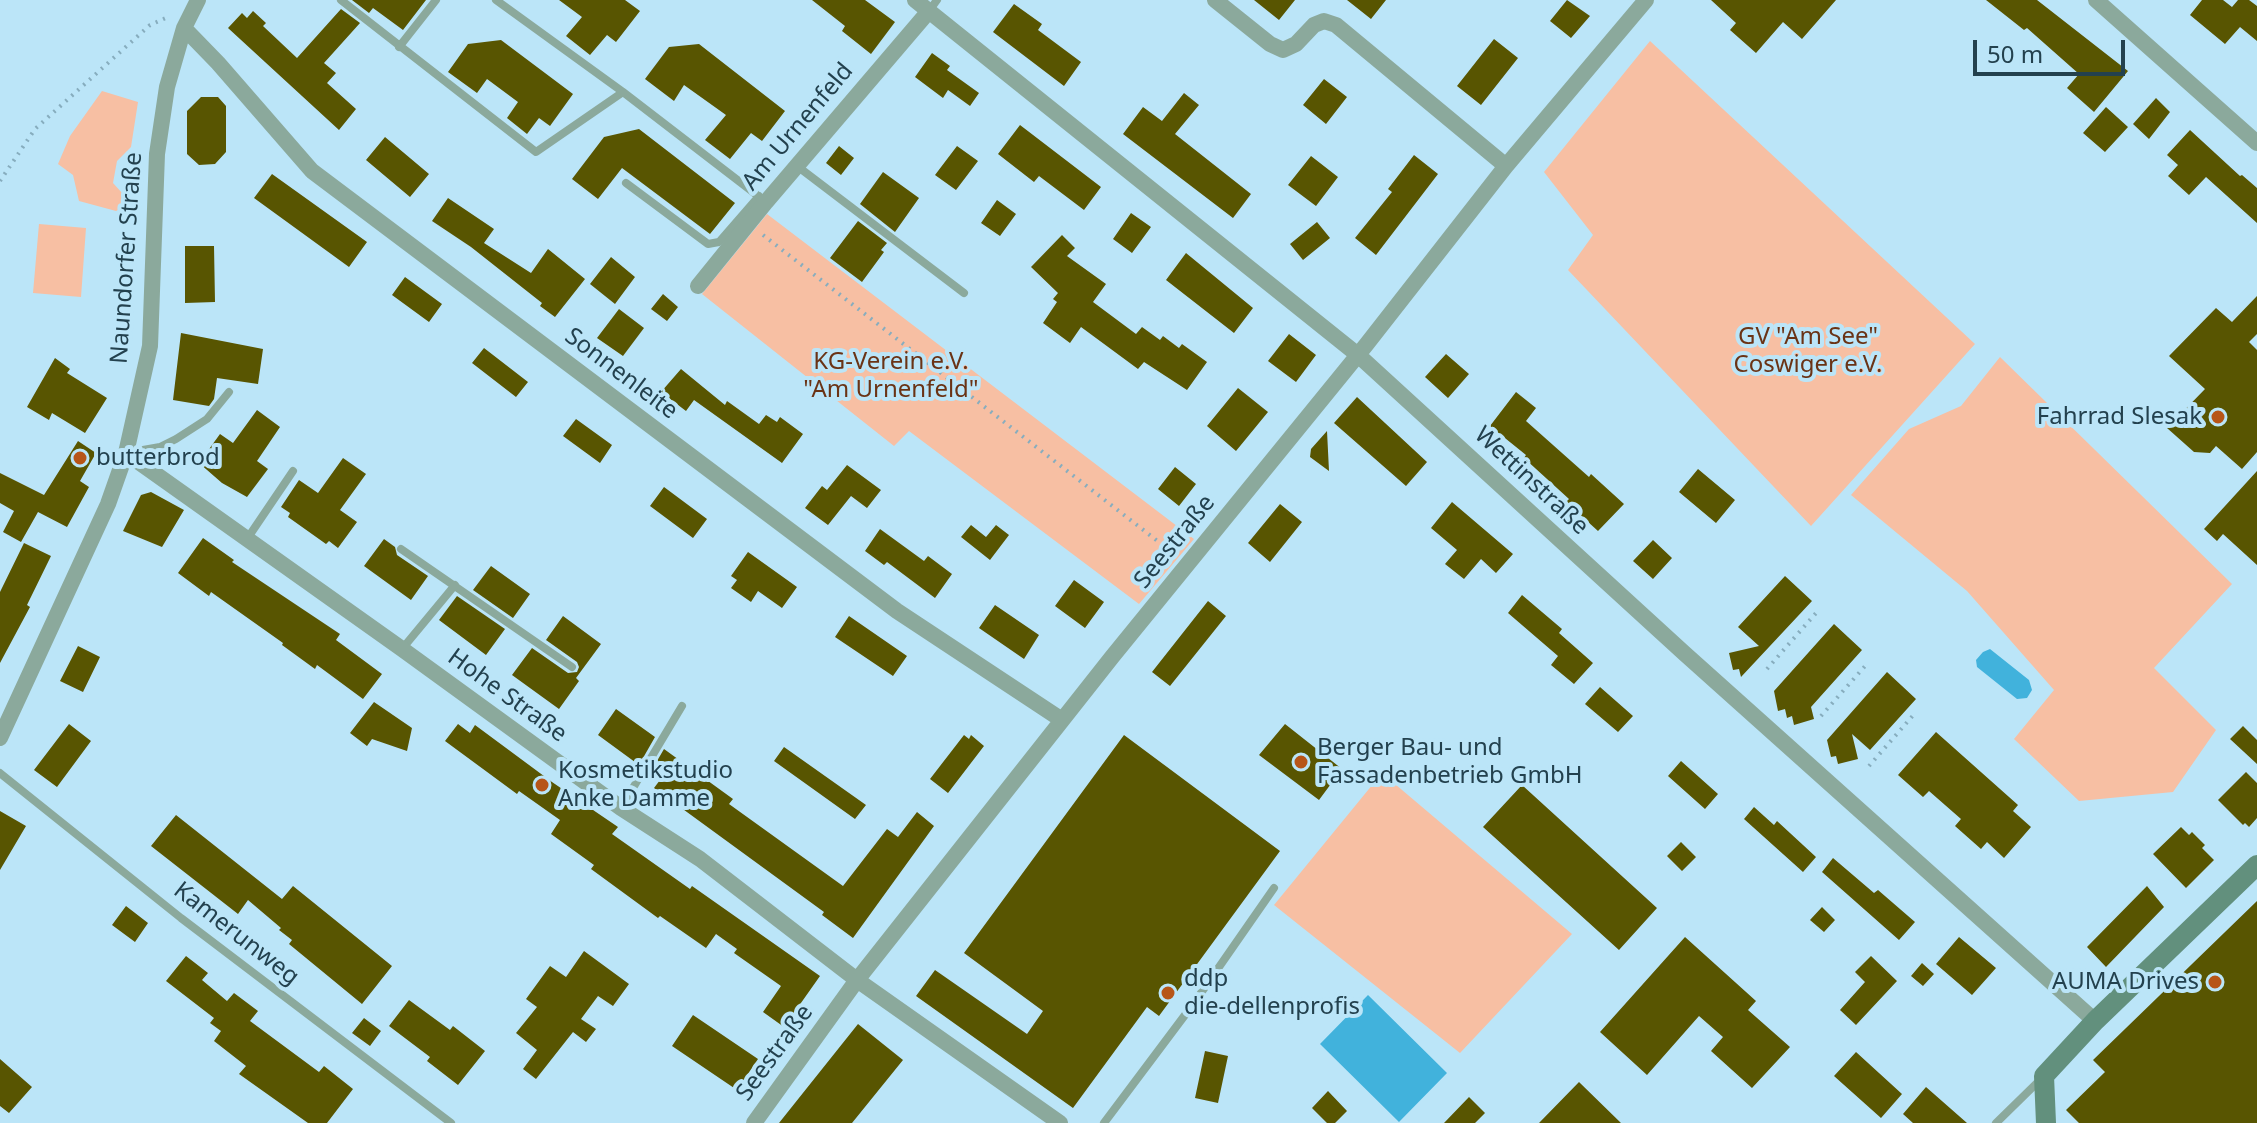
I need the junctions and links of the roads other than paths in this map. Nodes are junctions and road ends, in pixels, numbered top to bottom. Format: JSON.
{"nodes":[{"id":1,"x":341,"y":0,"type":"edge"},
{"id":2,"x":436,"y":0,"type":"edge"},
{"id":3,"x":496,"y":0,"type":"edge"},
{"id":4,"x":915,"y":0,"type":"edge"},
{"id":5,"x":1215,"y":0,"type":"edge"},
{"id":6,"x":1646,"y":0,"type":"edge"},
{"id":7,"x":2096,"y":0,"type":"edge"},
{"id":8,"x":196,"y":2,"type":"edge"},
{"id":9,"x":933,"y":5,"type":"edge"},
{"id":10,"x":184,"y":28,"type":"junction"},
{"id":11,"x":399,"y":47,"type":"junction"},
{"id":12,"x":623,"y":92,"type":"junction"},
{"id":13,"x":2257,"y":143,"type":"edge"},
{"id":14,"x":797,"y":166,"type":"junction"},
{"id":15,"x":1506,"y":166,"type":"junction"},
{"id":16,"x":626,"y":183,"type":"dead end"},
{"id":17,"x":762,"y":199,"type":"junction"},
{"id":18,"x":698,"y":286,"type":"dead end"},
{"id":19,"x":964,"y":293,"type":"dead end"},
{"id":20,"x":1358,"y":355,"type":"junction"},
{"id":21,"x":229,"y":392,"type":"dead end"},
{"id":22,"x":126,"y":453,"type":"junction"},
{"id":23,"x":293,"y":471,"type":"dead end"},
{"id":24,"x":247,"y":539,"type":"junction"},
{"id":25,"x":401,"y":549,"type":"dead end"},
{"id":26,"x":455,"y":585,"type":"junction"},
{"id":27,"x":402,"y":649,"type":"junction"},
{"id":28,"x":572,"y":667,"type":"dead end"},
{"id":29,"x":682,"y":706,"type":"dead end"},
{"id":30,"x":1062,"y":720,"type":"junction"},
{"id":31,"x":0,"y":738,"type":"edge"},
{"id":32,"x":0,"y":773,"type":"edge"},
{"id":33,"x":621,"y":808,"type":"junction"},
{"id":34,"x":2257,"y":865,"type":"edge"},
{"id":35,"x":1274,"y":888,"type":"dead end"},
{"id":36,"x":857,"y":980,"type":"junction"},
{"id":37,"x":2095,"y":1021,"type":"junction"},
{"id":38,"x":2044,"y":1076,"type":"junction"},
{"id":39,"x":451,"y":1123,"type":"edge"},
{"id":40,"x":754,"y":1123,"type":"edge"},
{"id":41,"x":1060,"y":1123,"type":"edge"},
{"id":42,"x":1104,"y":1123,"type":"edge"},
{"id":43,"x":1996,"y":1123,"type":"edge"},
{"id":44,"x":2046,"y":1123,"type":"edge"}],
"edges":[{"from":1,"to":11,"type":"lane"},
{"from":2,"to":11,"type":"lane"},
{"from":3,"to":12,"type":"lane"},
{"from":4,"to":9,"type":"street","name":"Wettinstraße"},
{"from":5,"to":15,"type":"street"},
{"from":6,"to":15,"type":"street","name":"Seestraße"},
{"from":7,"to":13,"type":"street"},
{"from":8,"to":10,"type":"street","name":"Naundorfer Straße"},
{"from":9,"to":14,"type":"street","name":"Am Urnenfeld"},
{"from":9,"to":20,"type":"street","name":"Wettinstraße"},
{"from":10,"to":22,"type":"street","name":"Naundorfer Straße"},
{"from":10,"to":30,"type":"street","name":"Sonnenleite"},
{"from":11,"to":12,"type":"lane"},
{"from":12,"to":17,"type":"lane"},
{"from":14,"to":17,"type":"street","name":"Am Urnenfeld"},
{"from":14,"to":19,"type":"lane"},
{"from":15,"to":20,"type":"street","name":"Seestraße"},
{"from":16,"to":17,"type":"lane"},
{"from":17,"to":18,"type":"street","name":"Am Urnenfeld"},
{"from":20,"to":30,"type":"street","name":"Seestraße"},
{"from":20,"to":37,"type":"street","name":"Wettinstraße"},
{"from":21,"to":22,"type":"lane"},
{"from":22,"to":24,"type":"street","name":"Hohe Straße"},
{"from":22,"to":31,"type":"street","name":"Naundorfer Straße"},
{"from":23,"to":24,"type":"lane"},
{"from":24,"to":27,"type":"street","name":"Hohe Straße"},
{"from":25,"to":26,"type":"lane"},
{"from":26,"to":27,"type":"lane"},
{"from":26,"to":28,"type":"lane"},
{"from":27,"to":33,"type":"street","name":"Hohe Straße"},
{"from":29,"to":33,"type":"lane"},
{"from":30,"to":36,"type":"street","name":"Seestraße"},
{"from":32,"to":39,"type":"lane","name":"Kamerunweg"},
{"from":33,"to":36,"type":"street","name":"Hohe Straße"},
{"from":34,"to":37,"type":"street"},
{"from":35,"to":42,"type":"lane"},
{"from":36,"to":40,"type":"street","name":"Seestraße"},
{"from":36,"to":41,"type":"street","name":"Hohe Straße"},
{"from":37,"to":38,"type":"street"},
{"from":38,"to":43,"type":"lane"},
{"from":38,"to":44,"type":"street"}]}
